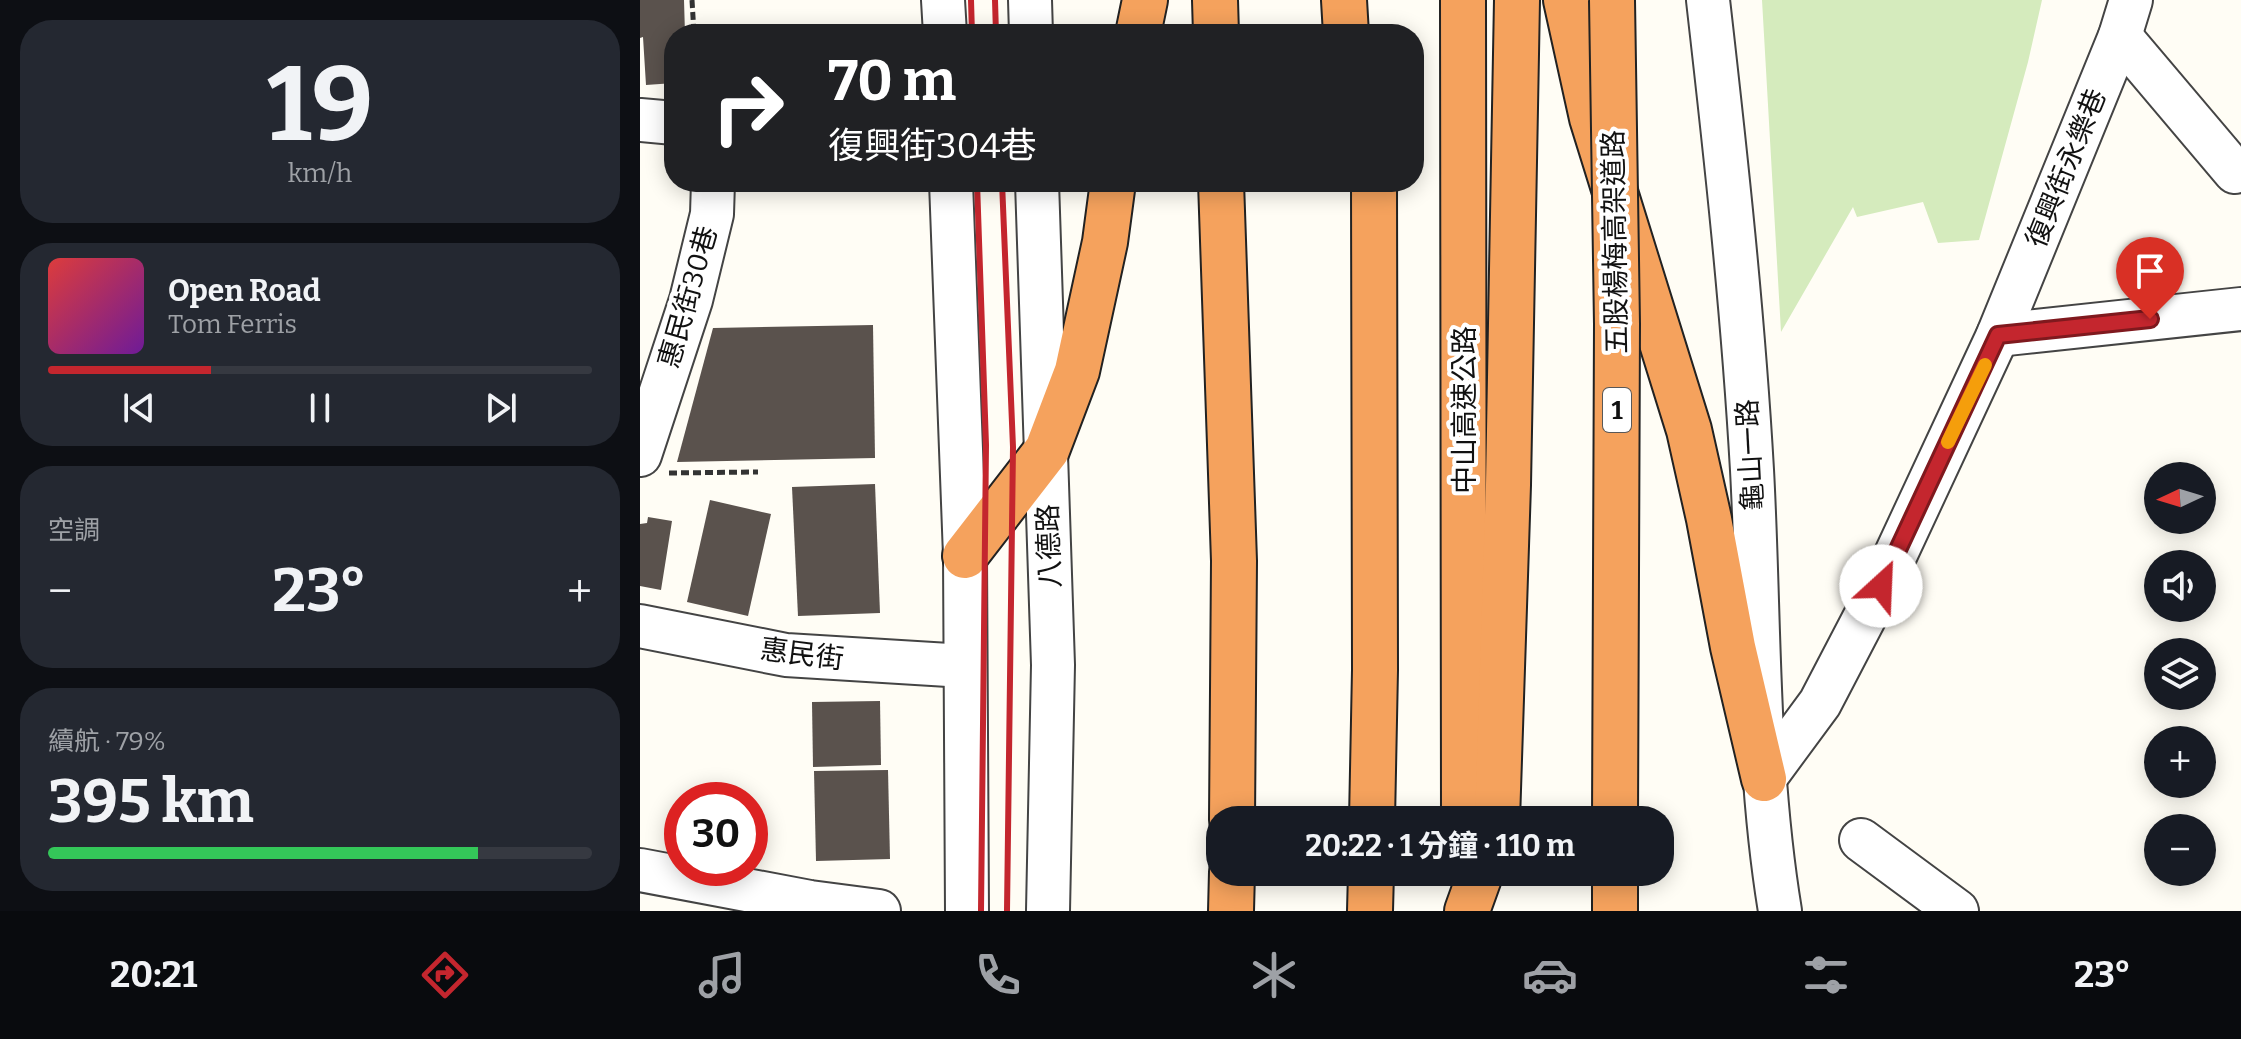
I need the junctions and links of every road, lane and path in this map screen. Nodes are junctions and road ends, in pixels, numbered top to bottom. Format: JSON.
{"nodes":[{"id":1,"x":692,"y":0,"type":"edge"},
{"id":2,"x":943,"y":0,"type":"edge"},
{"id":3,"x":1030,"y":0,"type":"edge"},
{"id":4,"x":1145,"y":0,"type":"edge"},
{"id":5,"x":1215,"y":0,"type":"edge"},
{"id":6,"x":1344,"y":0,"type":"edge"},
{"id":7,"x":1374,"y":0,"type":"edge"},
{"id":8,"x":1463,"y":0,"type":"edge"},
{"id":9,"x":1517,"y":0,"type":"edge"},
{"id":10,"x":1566,"y":0,"type":"edge"},
{"id":11,"x":1612,"y":0,"type":"edge"},
{"id":12,"x":1708,"y":0,"type":"edge"},
{"id":13,"x":2126,"y":18,"type":"edge"},
{"id":14,"x":693,"y":24,"type":"edge"},
{"id":15,"x":944,"y":24,"type":"edge"},
{"id":16,"x":1031,"y":24,"type":"edge"},
{"id":17,"x":1140,"y":24,"type":"edge"},
{"id":18,"x":1216,"y":24,"type":"edge"},
{"id":19,"x":1345,"y":24,"type":"edge"},
{"id":20,"x":1374,"y":24,"type":"edge"},
{"id":21,"x":640,"y":120,"type":"edge"},
{"id":22,"x":664,"y":122,"type":"edge"},
{"id":23,"x":2235,"y":172,"type":"dead end"},
{"id":24,"x":713,"y":192,"type":"edge"},
{"id":25,"x":951,"y":192,"type":"edge"},
{"id":26,"x":1037,"y":192,"type":"edge"},
{"id":27,"x":1112,"y":192,"type":"edge"},
{"id":28,"x":1221,"y":192,"type":"edge"},
{"id":29,"x":1355,"y":192,"type":"edge"},
{"id":30,"x":1374,"y":192,"type":"edge"},
{"id":31,"x":2241,"y":309,"type":"edge"},
{"id":32,"x":1998,"y":335,"type":"junction"},
{"id":33,"x":1047,"y":450,"type":"junction"},
{"id":34,"x":657,"y":457,"type":"edge"},
{"id":35,"x":758,"y":472,"type":"dead end"},
{"id":36,"x":965,"y":556,"type":"junction"},
{"id":37,"x":640,"y":626,"type":"edge"},
{"id":38,"x":965,"y":666,"type":"junction"},
{"id":39,"x":1375,"y":670,"type":"junction"},
{"id":40,"x":1764,"y":779,"type":"junction"},
{"id":41,"x":1232,"y":806,"type":"edge"},
{"id":42,"x":1372,"y":806,"type":"edge"},
{"id":43,"x":1464,"y":806,"type":"edge"},
{"id":44,"x":1497,"y":806,"type":"edge"},
{"id":45,"x":1615,"y":806,"type":"edge"},
{"id":46,"x":1861,"y":840,"type":"dead end"},
{"id":47,"x":1770,"y":850,"type":"junction"},
{"id":48,"x":640,"y":870,"type":"edge"},
{"id":49,"x":1232,"y":886,"type":"edge"},
{"id":50,"x":1371,"y":886,"type":"edge"},
{"id":51,"x":1464,"y":886,"type":"edge"},
{"id":52,"x":1475,"y":886,"type":"edge"},
{"id":53,"x":1615,"y":886,"type":"edge"},
{"id":54,"x":879,"y":911,"type":"edge"},
{"id":55,"x":967,"y":911,"type":"edge"},
{"id":56,"x":1048,"y":911,"type":"edge"},
{"id":57,"x":1231,"y":911,"type":"edge"},
{"id":58,"x":1370,"y":911,"type":"edge"},
{"id":59,"x":1465,"y":911,"type":"edge"},
{"id":60,"x":1615,"y":911,"type":"edge"},
{"id":61,"x":1771,"y":911,"type":"edge"},
{"id":62,"x":1780,"y":911,"type":"edge"},
{"id":63,"x":1957,"y":911,"type":"edge"}],
"edges":[{"from":1,"to":14,"type":"path"},
{"from":2,"to":15,"type":"street"},
{"from":3,"to":16,"type":"street"},
{"from":4,"to":17,"type":"highway"},
{"from":5,"to":18,"type":"highway"},
{"from":6,"to":19,"type":"highway"},
{"from":7,"to":20,"type":"highway"},
{"from":8,"to":43,"type":"highway","name":"中山高速公路"},
{"from":9,"to":44,"type":"highway"},
{"from":10,"to":40,"type":"highway"},
{"from":11,"to":45,"type":"highway","name":"五股楊梅高架道路","number":"1","bridge":true},
{"from":12,"to":40,"type":"street","name":"龜山一路"},
{"from":13,"to":23,"type":"street"},
{"from":13,"to":32,"type":"street","name":"復興街永樂巷"},
{"from":21,"to":22,"type":"street"},
{"from":24,"to":34,"type":"street","name":"惠民街30巷"},
{"from":25,"to":36,"type":"street"},
{"from":26,"to":33,"type":"street","name":"八德路"},
{"from":27,"to":33,"type":"highway"},
{"from":28,"to":41,"type":"highway"},
{"from":29,"to":39,"type":"highway"},
{"from":30,"to":39,"type":"highway"},
{"from":31,"to":32,"type":"street"},
{"from":32,"to":40,"type":"street","name":"復興街永樂巷"},
{"from":33,"to":36,"type":"highway"},
{"from":33,"to":56,"type":"street","name":"八德路"},
{"from":34,"to":35,"type":"path"},
{"from":36,"to":38,"type":"street"},
{"from":37,"to":38,"type":"street","name":"惠民街"},
{"from":38,"to":55,"type":"street"},
{"from":39,"to":42,"type":"highway"},
{"from":40,"to":47,"type":"street","name":"龜山一路"},
{"from":46,"to":63,"type":"street"},
{"from":47,"to":61,"type":"street"},
{"from":47,"to":62,"type":"street","name":"龜山一路"},
{"from":48,"to":54,"type":"street"},
{"from":49,"to":57,"type":"highway"},
{"from":50,"to":58,"type":"highway"},
{"from":51,"to":59,"type":"highway"},
{"from":52,"to":59,"type":"highway"},
{"from":53,"to":60,"type":"highway"}]}
